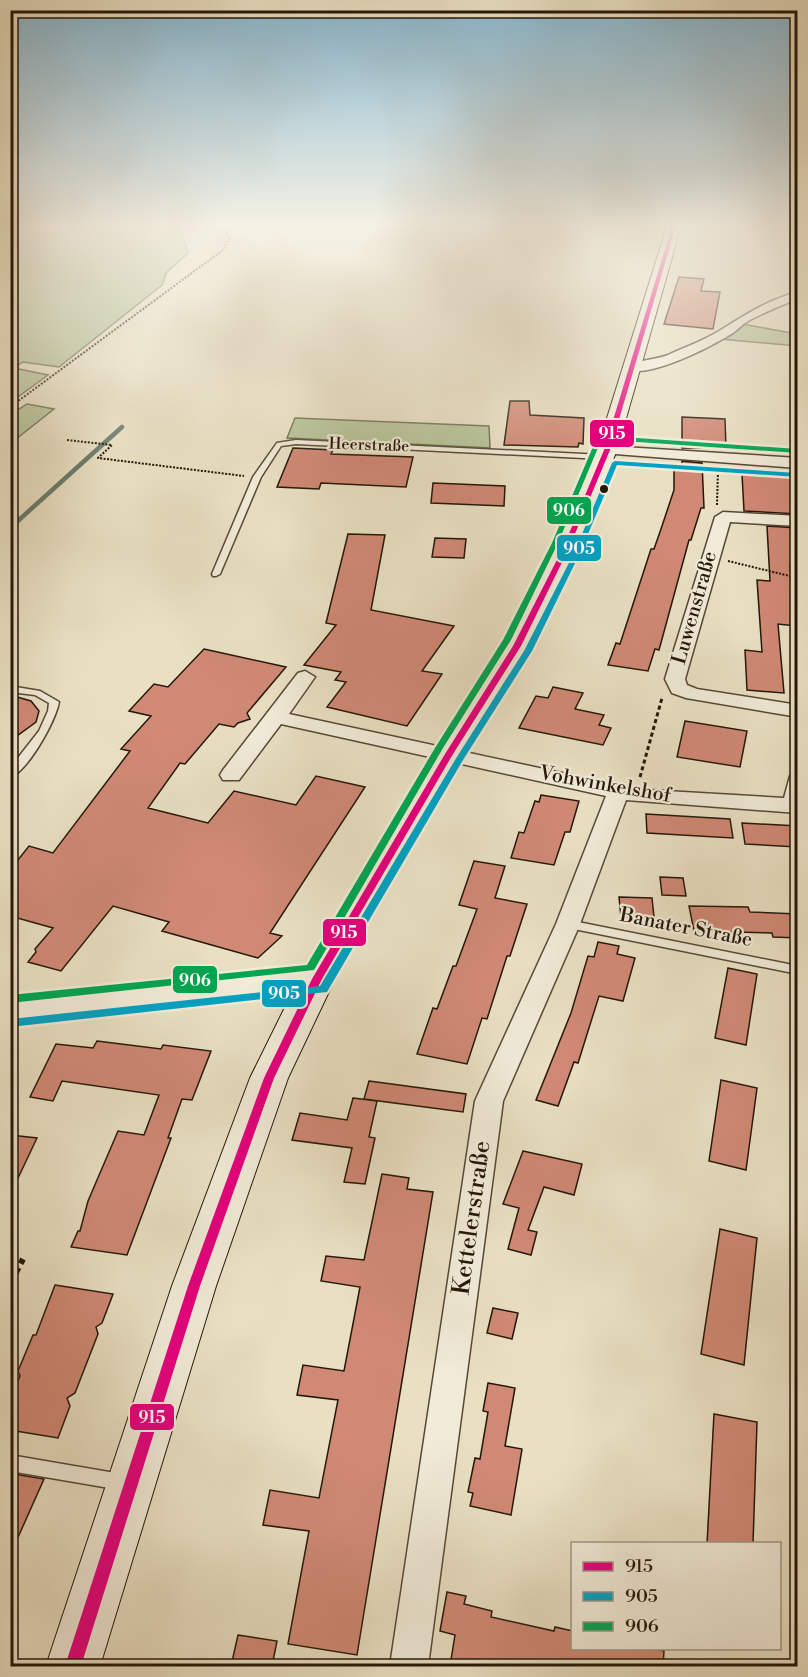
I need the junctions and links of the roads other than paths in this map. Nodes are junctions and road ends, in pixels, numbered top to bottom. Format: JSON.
{"nodes":[{"id":1,"x":651,"y":304,"type":"edge"},
{"id":2,"x":773,"y":304,"type":"edge"},
{"id":3,"x":631,"y":367,"type":"junction"},
{"id":4,"x":605,"y":454,"type":"junction"},
{"id":5,"x":798,"y":463,"type":"edge"},
{"id":6,"x":798,"y":521,"type":"edge"},
{"id":7,"x":216,"y":574,"type":"dead end"},
{"id":8,"x":305,"y":677,"type":"dead end"},
{"id":9,"x":10,"y":689,"type":"edge"},
{"id":10,"x":798,"y":711,"type":"edge"},
{"id":11,"x":276,"y":717,"type":"junction"},
{"id":12,"x":449,"y":754,"type":"junction"},
{"id":13,"x":231,"y":775,"type":"dead end"},
{"id":14,"x":10,"y":776,"type":"edge"},
{"id":15,"x":798,"y":781,"type":"edge"},
{"id":16,"x":627,"y":793,"type":"junction"},
{"id":17,"x":796,"y":805,"type":"edge"},
{"id":18,"x":568,"y":924,"type":"junction"},
{"id":19,"x":798,"y":970,"type":"edge"},
{"id":20,"x":317,"y":979,"type":"junction"},
{"id":21,"x":10,"y":1011,"type":"edge"},
{"id":22,"x":10,"y":1463,"type":"edge"},
{"id":23,"x":133,"y":1484,"type":"junction"},
{"id":24,"x":73,"y":1666,"type":"edge"},
{"id":25,"x":409,"y":1666,"type":"edge"}],
"edges":[{"from":1,"to":3,"type":"main road"},
{"from":2,"to":3,"type":"street"},
{"from":3,"to":4,"type":"main road"},
{"from":4,"to":5,"type":"street"},
{"from":4,"to":7,"type":"lane","name":"Heerstraße"},
{"from":4,"to":12,"type":"main road"},
{"from":6,"to":10,"type":"street","name":"Luwenstraße"},
{"from":8,"to":11,"type":"street"},
{"from":9,"to":14,"type":"lane"},
{"from":11,"to":12,"type":"street"},
{"from":11,"to":13,"type":"street"},
{"from":12,"to":16,"type":"street","name":"Vohwinkelshof"},
{"from":12,"to":20,"type":"main road"},
{"from":15,"to":17,"type":"street"},
{"from":16,"to":17,"type":"street","name":"Vohwinkelshof"},
{"from":16,"to":18,"type":"street","name":"Kettelerstraße"},
{"from":18,"to":19,"type":"lane","name":"Banater Straße"},
{"from":18,"to":25,"type":"street","name":"Kettelerstraße"},
{"from":20,"to":21,"type":"street"},
{"from":20,"to":23,"type":"main road"},
{"from":22,"to":23,"type":"lane"},
{"from":23,"to":24,"type":"main road"}]}
